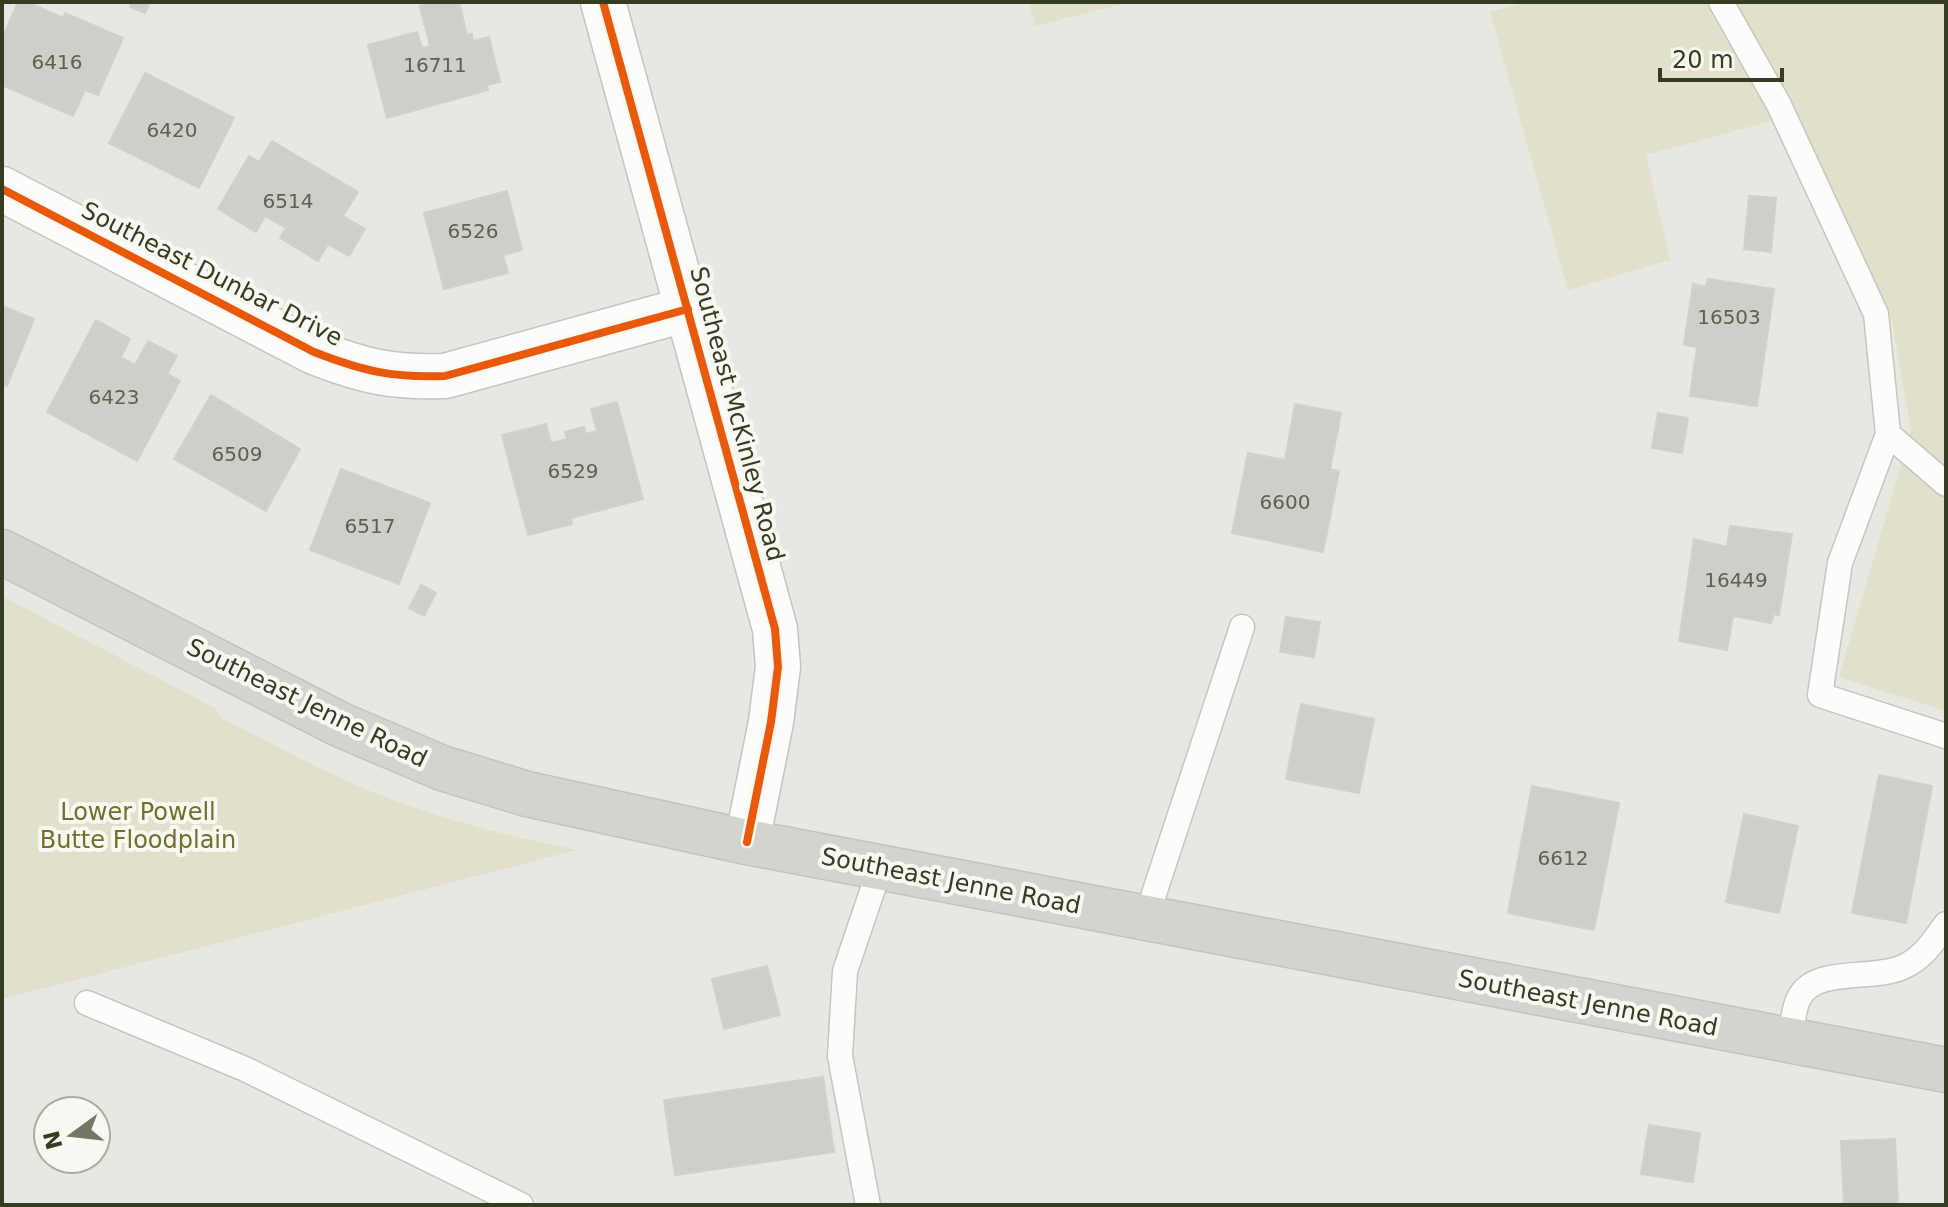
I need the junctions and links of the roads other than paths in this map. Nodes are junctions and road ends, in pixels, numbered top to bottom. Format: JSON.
{"nodes":[{"id":1,"x":603,"y":2,"type":"edge"},
{"id":2,"x":1721,"y":2,"type":"edge"},
{"id":3,"x":2,"y":189,"type":"edge"},
{"id":4,"x":688,"y":309,"type":"junction"},
{"id":5,"x":1888,"y":434,"type":"junction"},
{"id":6,"x":1946,"y":484,"type":"edge"},
{"id":7,"x":2,"y":552,"type":"edge"},
{"id":8,"x":1242,"y":627,"type":"dead end"},
{"id":9,"x":1946,"y":736,"type":"edge"},
{"id":10,"x":747,"y":842,"type":"junction"},
{"id":11,"x":880,"y":868,"type":"junction"},
{"id":12,"x":1146,"y":918,"type":"junction"},
{"id":13,"x":1946,"y":924,"type":"edge"},
{"id":14,"x":87,"y":1003,"type":"dead end"},
{"id":15,"x":1790,"y":1040,"type":"junction"},
{"id":16,"x":1946,"y":1070,"type":"edge"},
{"id":17,"x":521,"y":1205,"type":"edge"},
{"id":18,"x":868,"y":1205,"type":"edge"}],
"edges":[{"from":1,"to":4,"type":"street","name":"Southeast McKinley Road"},
{"from":2,"to":5,"type":"lane"},
{"from":3,"to":4,"type":"street","name":"Southeast Dunbar Drive"},
{"from":4,"to":10,"type":"street","name":"Southeast McKinley Road"},
{"from":5,"to":6,"type":"lane"},
{"from":5,"to":9,"type":"lane"},
{"from":7,"to":10,"type":"main road","name":"Southeast Jenne Road"},
{"from":8,"to":12,"type":"lane"},
{"from":10,"to":11,"type":"main road","name":"Southeast Jenne Road"},
{"from":11,"to":12,"type":"main road","name":"Southeast Jenne Road"},
{"from":11,"to":18,"type":"lane"},
{"from":12,"to":15,"type":"main road","name":"Southeast Jenne Road"},
{"from":13,"to":15,"type":"lane"},
{"from":14,"to":17,"type":"lane"},
{"from":15,"to":16,"type":"main road","name":"Southeast Jenne Road"}]}
